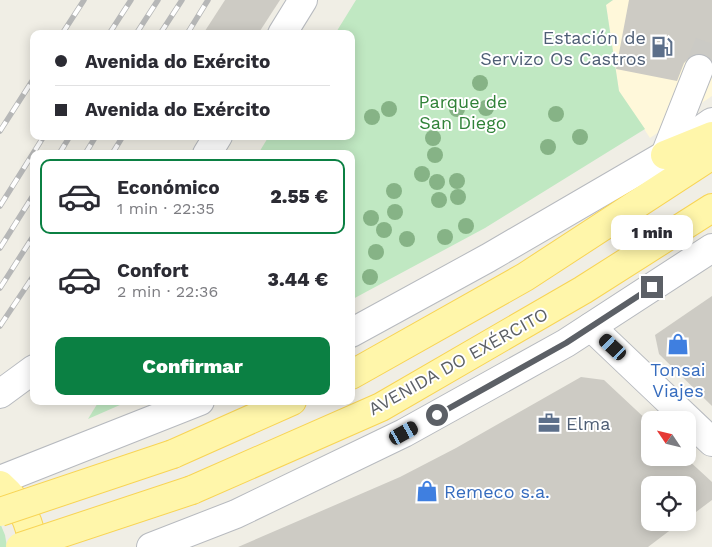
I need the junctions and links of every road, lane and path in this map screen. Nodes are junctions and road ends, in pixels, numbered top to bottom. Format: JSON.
{"nodes":[{"id":1,"x":303,"y":0,"type":"edge"},
{"id":2,"x":284,"y":30,"type":"edge"},
{"id":3,"x":699,"y":69,"type":"tunnel mouth"},
{"id":4,"x":712,"y":122,"type":"edge"},
{"id":5,"x":712,"y":136,"type":"edge"},
{"id":6,"x":665,"y":155,"type":"junction"},
{"id":7,"x":712,"y":155,"type":"edge"},
{"id":8,"x":712,"y":208,"type":"edge"},
{"id":9,"x":712,"y":248,"type":"edge"},
{"id":10,"x":591,"y":327,"type":"junction"},
{"id":11,"x":355,"y":331,"type":"edge"},
{"id":12,"x":30,"y":372,"type":"edge"},
{"id":13,"x":355,"y":373,"type":"edge"},
{"id":14,"x":0,"y":394,"type":"edge"},
{"id":15,"x":190,"y":405,"type":"edge"},
{"id":16,"x":283,"y":405,"type":"edge"},
{"id":17,"x":712,"y":442,"type":"edge"},
{"id":18,"x":0,"y":480,"type":"edge"},
{"id":19,"x":0,"y":485,"type":"edge"},
{"id":20,"x":0,"y":512,"type":"edge"},
{"id":21,"x":20,"y":547,"type":"edge"},
{"id":22,"x":32,"y":547,"type":"edge"},
{"id":23,"x":151,"y":547,"type":"edge"}],
"edges":[{"from":1,"to":2,"type":"street"},
{"from":3,"to":6,"type":"street"},
{"from":4,"to":6,"type":"street"},
{"from":5,"to":6,"type":"main road"},
{"from":6,"to":11,"type":"street"},
{"from":7,"to":13,"type":"main road"},
{"from":8,"to":21,"type":"main road","name":"AVENIDA DO EXÉRCITO","bridge":true},
{"from":9,"to":10,"type":"street","name":"AVENIDA DO EXÉRCITO"},
{"from":10,"to":17,"type":"street"},
{"from":10,"to":23,"type":"street","name":"AVENIDA DO EXÉRCITO"},
{"from":12,"to":14,"type":"street"},
{"from":15,"to":18,"type":"street"},
{"from":16,"to":20,"type":"main road","bridge":true},
{"from":19,"to":22,"type":"main road"}]}
